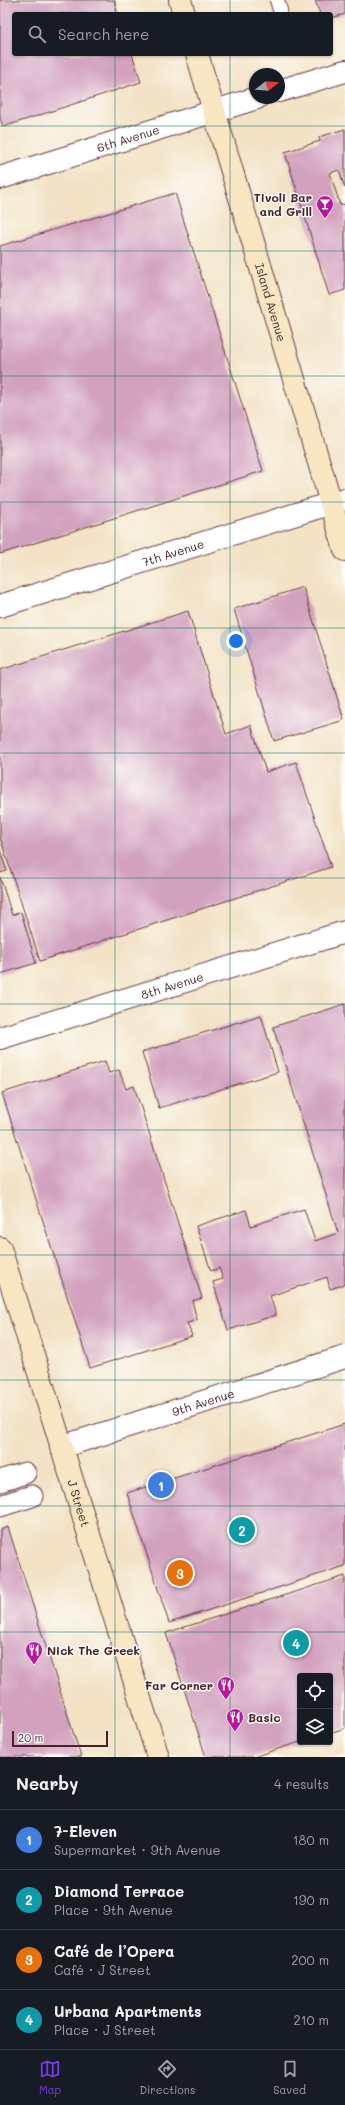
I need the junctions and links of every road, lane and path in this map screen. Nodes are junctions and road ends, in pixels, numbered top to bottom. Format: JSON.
{"nodes":[{"id":1,"x":180,"y":0,"type":"edge"},
{"id":2,"x":183,"y":12,"type":"edge"},
{"id":3,"x":198,"y":56,"type":"edge"},
{"id":4,"x":345,"y":70,"type":"edge"},
{"id":5,"x":285,"y":89,"type":"edge"},
{"id":6,"x":249,"y":100,"type":"edge"},
{"id":7,"x":215,"y":111,"type":"junction"},
{"id":8,"x":0,"y":178,"type":"edge"},
{"id":9,"x":338,"y":501,"type":"edge"},
{"id":10,"x":345,"y":550,"type":"edge"},
{"id":11,"x":0,"y":606,"type":"edge"},
{"id":12,"x":345,"y":932,"type":"edge"},
{"id":13,"x":0,"y":1038,"type":"edge"},
{"id":14,"x":0,"y":1248,"type":"edge"},
{"id":15,"x":345,"y":1357,"type":"edge"},
{"id":16,"x":61,"y":1447,"type":"junction"},
{"id":17,"x":25,"y":1473,"type":"dead end"},
{"id":18,"x":0,"y":1481,"type":"edge"},
{"id":19,"x":32,"y":1496,"type":"dead end"},
{"id":20,"x":0,"y":1506,"type":"edge"},
{"id":21,"x":158,"y":1757,"type":"edge"}],
"edges":[{"from":1,"to":2,"type":"main road"},
{"from":3,"to":7,"type":"main road","name":"Island Avenue"},
{"from":4,"to":5,"type":"street"},
{"from":6,"to":7,"type":"street","name":"6th Avenue"},
{"from":7,"to":8,"type":"street","name":"6th Avenue"},
{"from":7,"to":9,"type":"main road","name":"Island Avenue"},
{"from":9,"to":10,"type":"main road","name":"Island Avenue"},
{"from":9,"to":11,"type":"street","name":"7th Avenue"},
{"from":12,"to":13,"type":"street","name":"8th Avenue"},
{"from":14,"to":16,"type":"main road","name":"J Street"},
{"from":15,"to":16,"type":"street","name":"9th Avenue"},
{"from":16,"to":21,"type":"main road","name":"J Street"},
{"from":17,"to":18,"type":"street"},
{"from":19,"to":20,"type":"street"}]}
